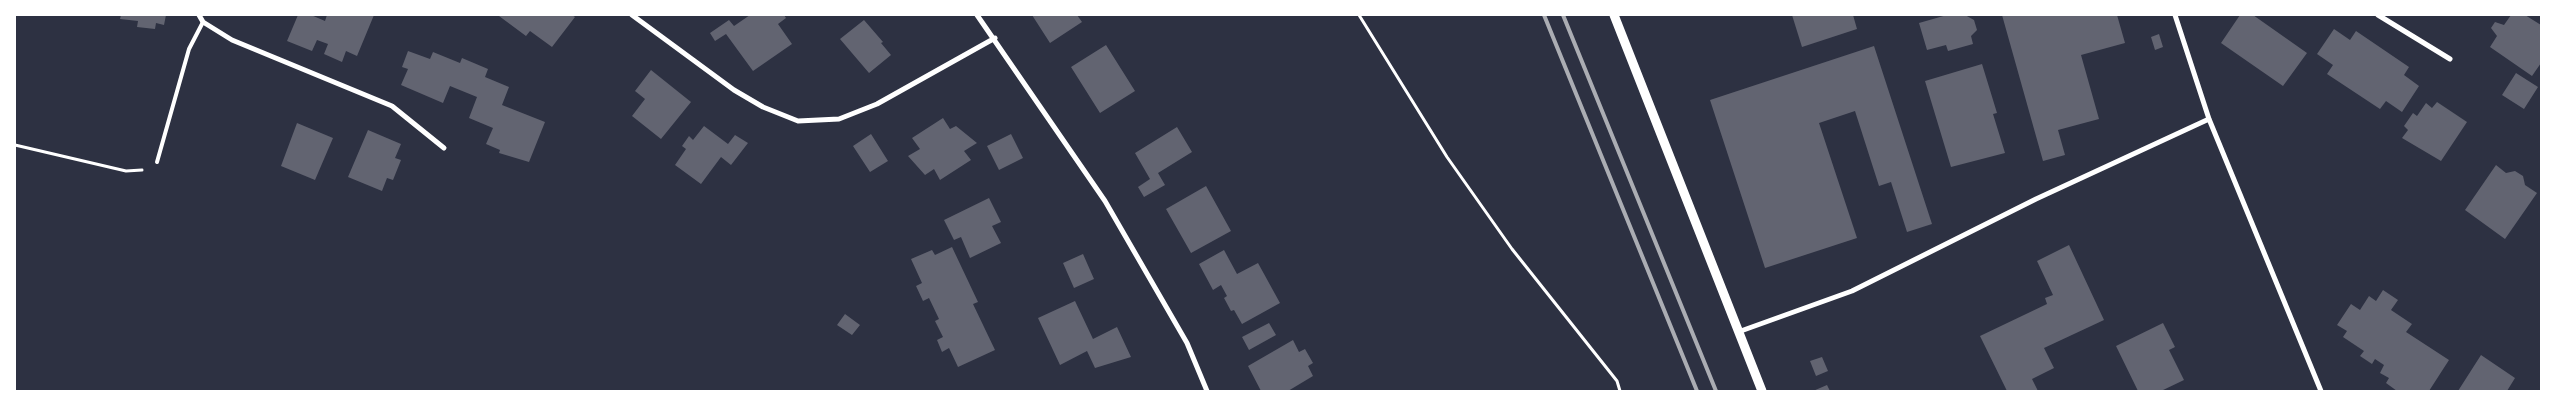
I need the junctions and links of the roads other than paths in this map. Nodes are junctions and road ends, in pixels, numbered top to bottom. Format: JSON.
{"nodes":[{"id":1,"x":199,"y":15,"type":"edge"},
{"id":2,"x":632,"y":15,"type":"edge"},
{"id":3,"x":977,"y":15,"type":"edge"},
{"id":4,"x":1614,"y":15,"type":"edge"},
{"id":5,"x":2175,"y":15,"type":"edge"},
{"id":6,"x":2378,"y":15,"type":"edge"},
{"id":7,"x":203,"y":22,"type":"junction"},
{"id":8,"x":995,"y":38,"type":"junction"},
{"id":9,"x":2450,"y":59,"type":"dead end"},
{"id":10,"x":2208,"y":119,"type":"junction"},
{"id":11,"x":444,"y":148,"type":"dead end"},
{"id":12,"x":157,"y":162,"type":"road end"},
{"id":13,"x":1738,"y":332,"type":"junction"},
{"id":14,"x":1207,"y":391,"type":"edge"},
{"id":15,"x":1762,"y":391,"type":"edge"},
{"id":16,"x":2321,"y":391,"type":"edge"}],
"edges":[{"from":1,"to":7,"type":"street"},
{"from":2,"to":8,"type":"street"},
{"from":3,"to":8,"type":"street"},
{"from":4,"to":13,"type":"street"},
{"from":5,"to":10,"type":"street"},
{"from":6,"to":9,"type":"street"},
{"from":7,"to":11,"type":"street"},
{"from":7,"to":12,"type":"lane"},
{"from":8,"to":14,"type":"street"},
{"from":10,"to":13,"type":"street"},
{"from":10,"to":16,"type":"street"},
{"from":13,"to":15,"type":"street"}]}
